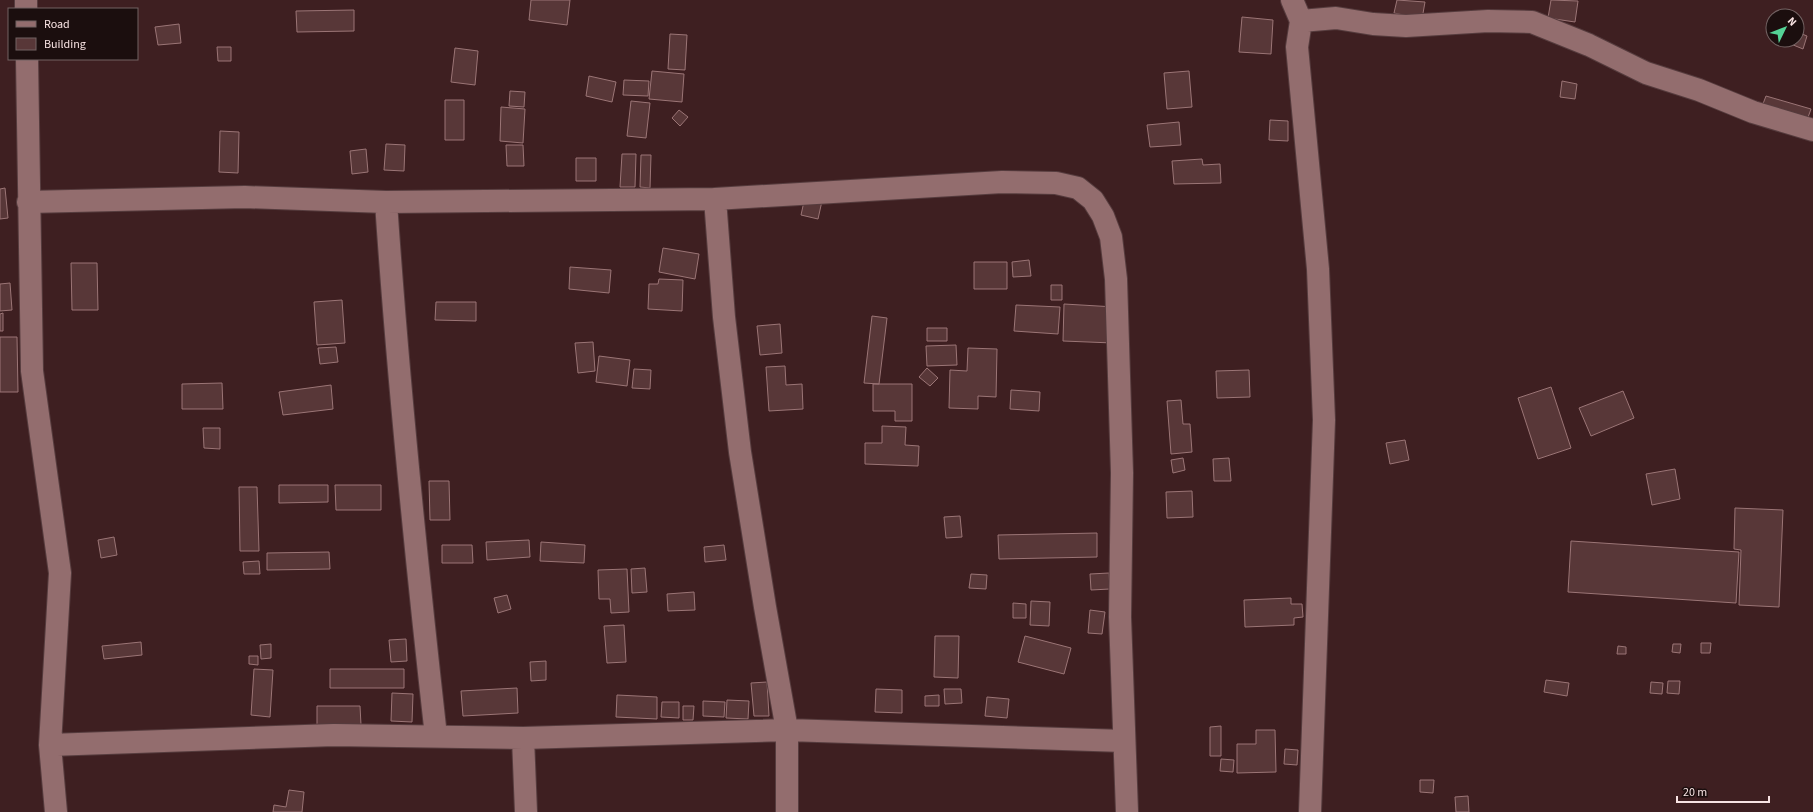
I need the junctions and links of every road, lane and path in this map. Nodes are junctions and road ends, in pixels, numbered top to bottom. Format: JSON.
{"nodes":[{"id":1,"x":1292,"y":0,"type":"edge"},
{"id":2,"x":1301,"y":21,"type":"junction"},
{"id":3,"x":27,"y":60,"type":"edge"},
{"id":4,"x":1813,"y":130,"type":"edge"},
{"id":5,"x":715,"y":199,"type":"junction"},
{"id":6,"x":28,"y":202,"type":"junction"},
{"id":7,"x":386,"y":202,"type":"junction"},
{"id":8,"x":787,"y":730,"type":"junction"},
{"id":9,"x":436,"y":736,"type":"junction"},
{"id":10,"x":523,"y":738,"type":"junction"},
{"id":11,"x":1124,"y":741,"type":"junction"},
{"id":12,"x":50,"y":745,"type":"junction"},
{"id":13,"x":56,"y":812,"type":"edge"},
{"id":14,"x":526,"y":812,"type":"edge"},
{"id":15,"x":787,"y":812,"type":"edge"},
{"id":16,"x":1127,"y":812,"type":"edge"},
{"id":17,"x":1310,"y":812,"type":"edge"}],
"edges":[{"from":1,"to":2,"type":"street"},
{"from":2,"to":4,"type":"street"},
{"from":2,"to":17,"type":"street"},
{"from":3,"to":6,"type":"street"},
{"from":5,"to":7,"type":"street"},
{"from":5,"to":8,"type":"street"},
{"from":5,"to":11,"type":"street"},
{"from":6,"to":7,"type":"street"},
{"from":6,"to":12,"type":"street"},
{"from":7,"to":9,"type":"street"},
{"from":8,"to":10,"type":"street"},
{"from":8,"to":11,"type":"street"},
{"from":8,"to":15,"type":"street"},
{"from":9,"to":10,"type":"street"},
{"from":9,"to":12,"type":"street"},
{"from":10,"to":14,"type":"street"},
{"from":11,"to":16,"type":"street"},
{"from":12,"to":13,"type":"street"}]}
